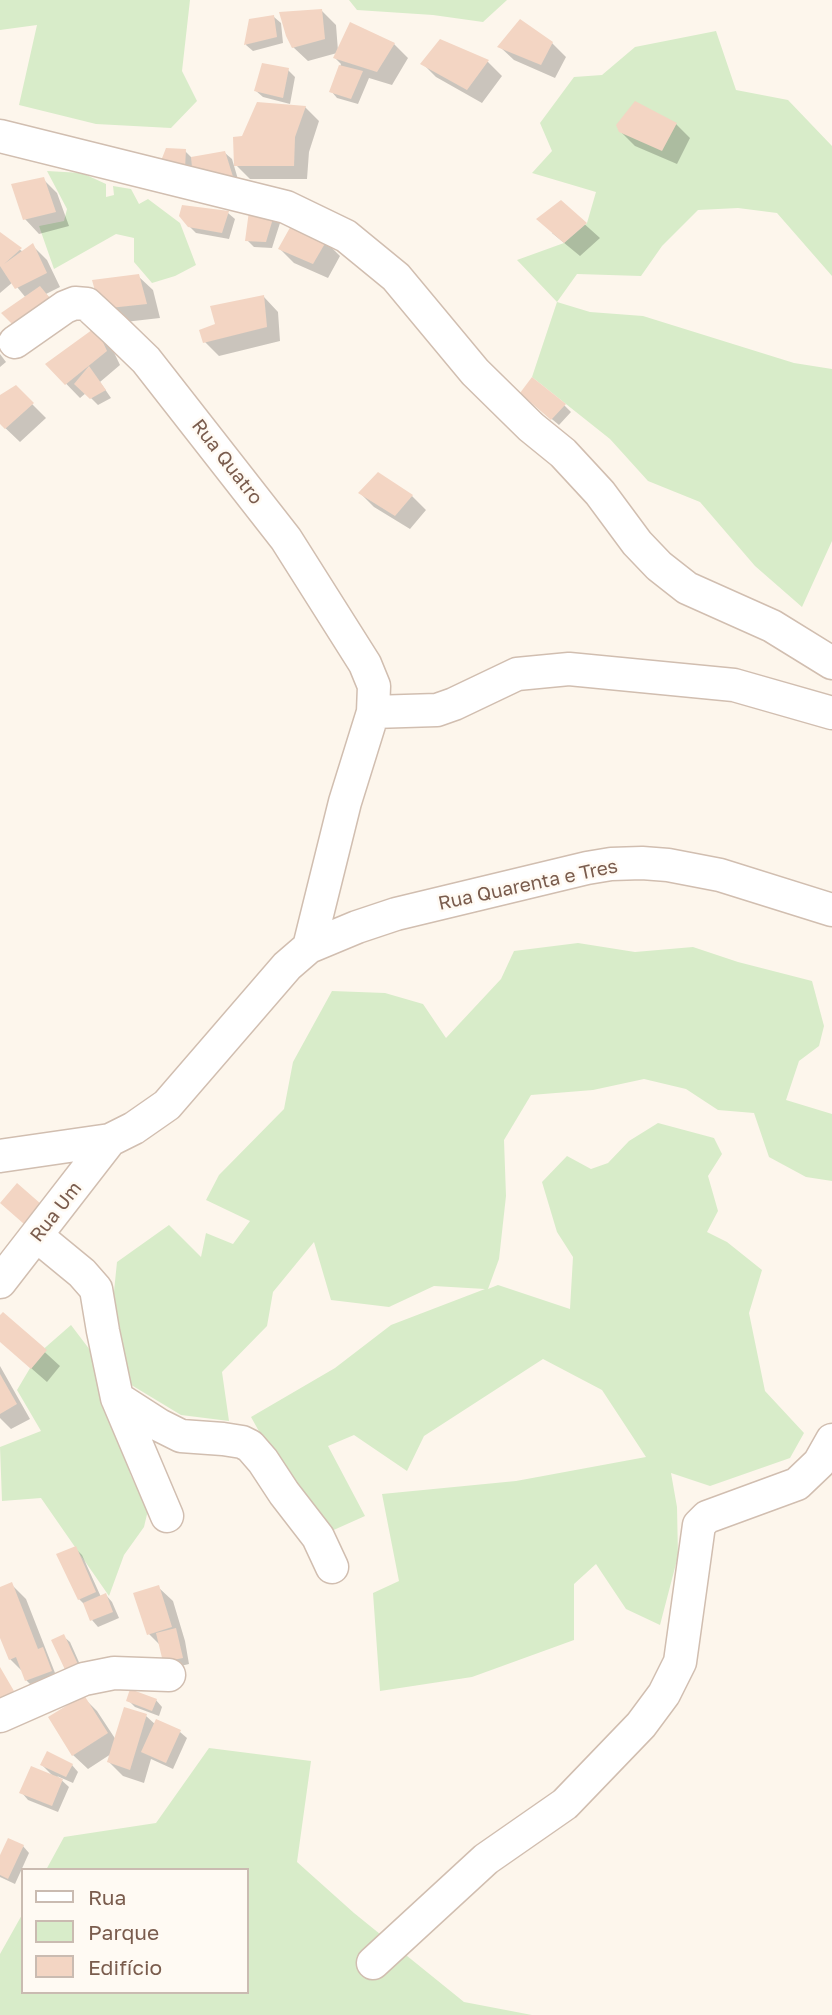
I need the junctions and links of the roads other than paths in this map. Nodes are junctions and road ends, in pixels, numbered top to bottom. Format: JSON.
{"nodes":[{"id":1,"x":0,"y":136,"type":"edge"},
{"id":2,"x":15,"y":342,"type":"dead end"},
{"id":3,"x":832,"y":663,"type":"edge"},
{"id":4,"x":373,"y":712,"type":"junction"},
{"id":5,"x":832,"y":713,"type":"edge"},
{"id":6,"x":832,"y":911,"type":"edge"},
{"id":7,"x":309,"y":947,"type":"junction"},
{"id":8,"x":110,"y":1140,"type":"junction"},
{"id":9,"x":0,"y":1156,"type":"edge"},
{"id":10,"x":37,"y":1236,"type":"junction"},
{"id":11,"x":0,"y":1282,"type":"edge"},
{"id":12,"x":117,"y":1398,"type":"junction"},
{"id":13,"x":827,"y":1455,"type":"edge"},
{"id":14,"x":167,"y":1516,"type":"dead end"},
{"id":15,"x":332,"y":1567,"type":"dead end"},
{"id":16,"x":169,"y":1675,"type":"dead end"},
{"id":17,"x":0,"y":1716,"type":"edge"},
{"id":18,"x":373,"y":1963,"type":"dead end"}],
"edges":[{"from":1,"to":3,"type":"street"},
{"from":2,"to":4,"type":"street","name":"Rua Quatro"},
{"from":4,"to":5,"type":"street"},
{"from":4,"to":7,"type":"street","name":"Rua Quatro"},
{"from":6,"to":7,"type":"street","name":"Rua Quarenta e Tres"},
{"from":7,"to":8,"type":"street"},
{"from":8,"to":9,"type":"street"},
{"from":8,"to":10,"type":"street","name":"Rua Um"},
{"from":10,"to":11,"type":"street","name":"Rua Um"},
{"from":10,"to":12,"type":"street"},
{"from":12,"to":14,"type":"street"},
{"from":12,"to":15,"type":"street"},
{"from":13,"to":18,"type":"street"},
{"from":16,"to":17,"type":"street"}]}
